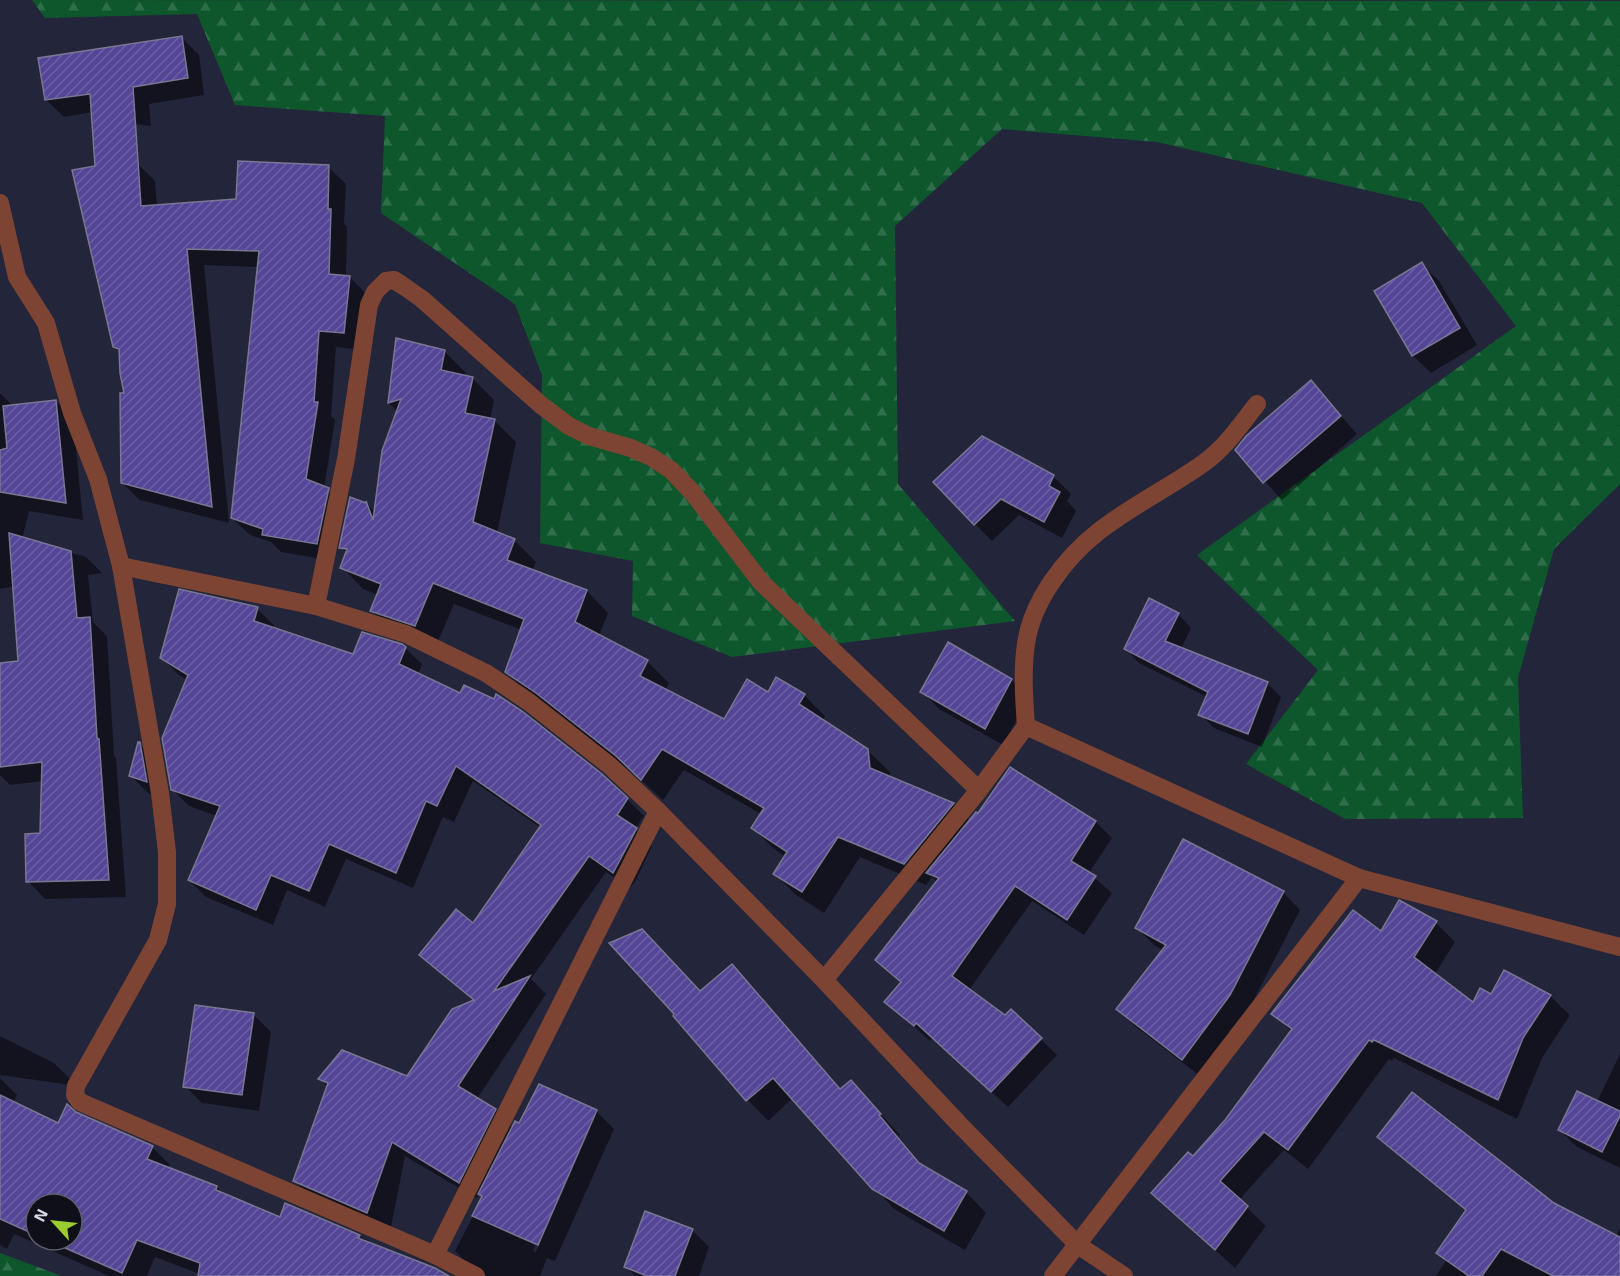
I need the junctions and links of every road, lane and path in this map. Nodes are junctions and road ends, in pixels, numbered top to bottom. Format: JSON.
{"nodes":[{"id":1,"x":0,"y":203,"type":"edge"},
{"id":2,"x":1257,"y":404,"type":"dead end"},
{"id":3,"x":121,"y":566,"type":"junction"},
{"id":4,"x":316,"y":606,"type":"junction"},
{"id":5,"x":1026,"y":726,"type":"junction"},
{"id":6,"x":979,"y":790,"type":"junction"},
{"id":7,"x":658,"y":811,"type":"junction"},
{"id":8,"x":1359,"y":878,"type":"junction"},
{"id":9,"x":1620,"y":947,"type":"edge"},
{"id":10,"x":824,"y":980,"type":"junction"},
{"id":11,"x":1078,"y":1245,"type":"junction"},
{"id":12,"x":435,"y":1255,"type":"junction"},
{"id":13,"x":476,"y":1276,"type":"edge"},
{"id":14,"x":1053,"y":1276,"type":"edge"},
{"id":15,"x":1124,"y":1276,"type":"edge"}],
"edges":[{"from":1,"to":3,"type":"street"},
{"from":2,"to":5,"type":"street"},
{"from":3,"to":4,"type":"street"},
{"from":3,"to":12,"type":"street"},
{"from":4,"to":6,"type":"street"},
{"from":4,"to":7,"type":"street"},
{"from":5,"to":6,"type":"street"},
{"from":5,"to":8,"type":"street"},
{"from":6,"to":10,"type":"street"},
{"from":7,"to":10,"type":"street"},
{"from":7,"to":12,"type":"street"},
{"from":8,"to":9,"type":"street"},
{"from":8,"to":11,"type":"street"},
{"from":10,"to":11,"type":"street"},
{"from":11,"to":14,"type":"street"},
{"from":11,"to":15,"type":"street"},
{"from":12,"to":13,"type":"street"}]}
